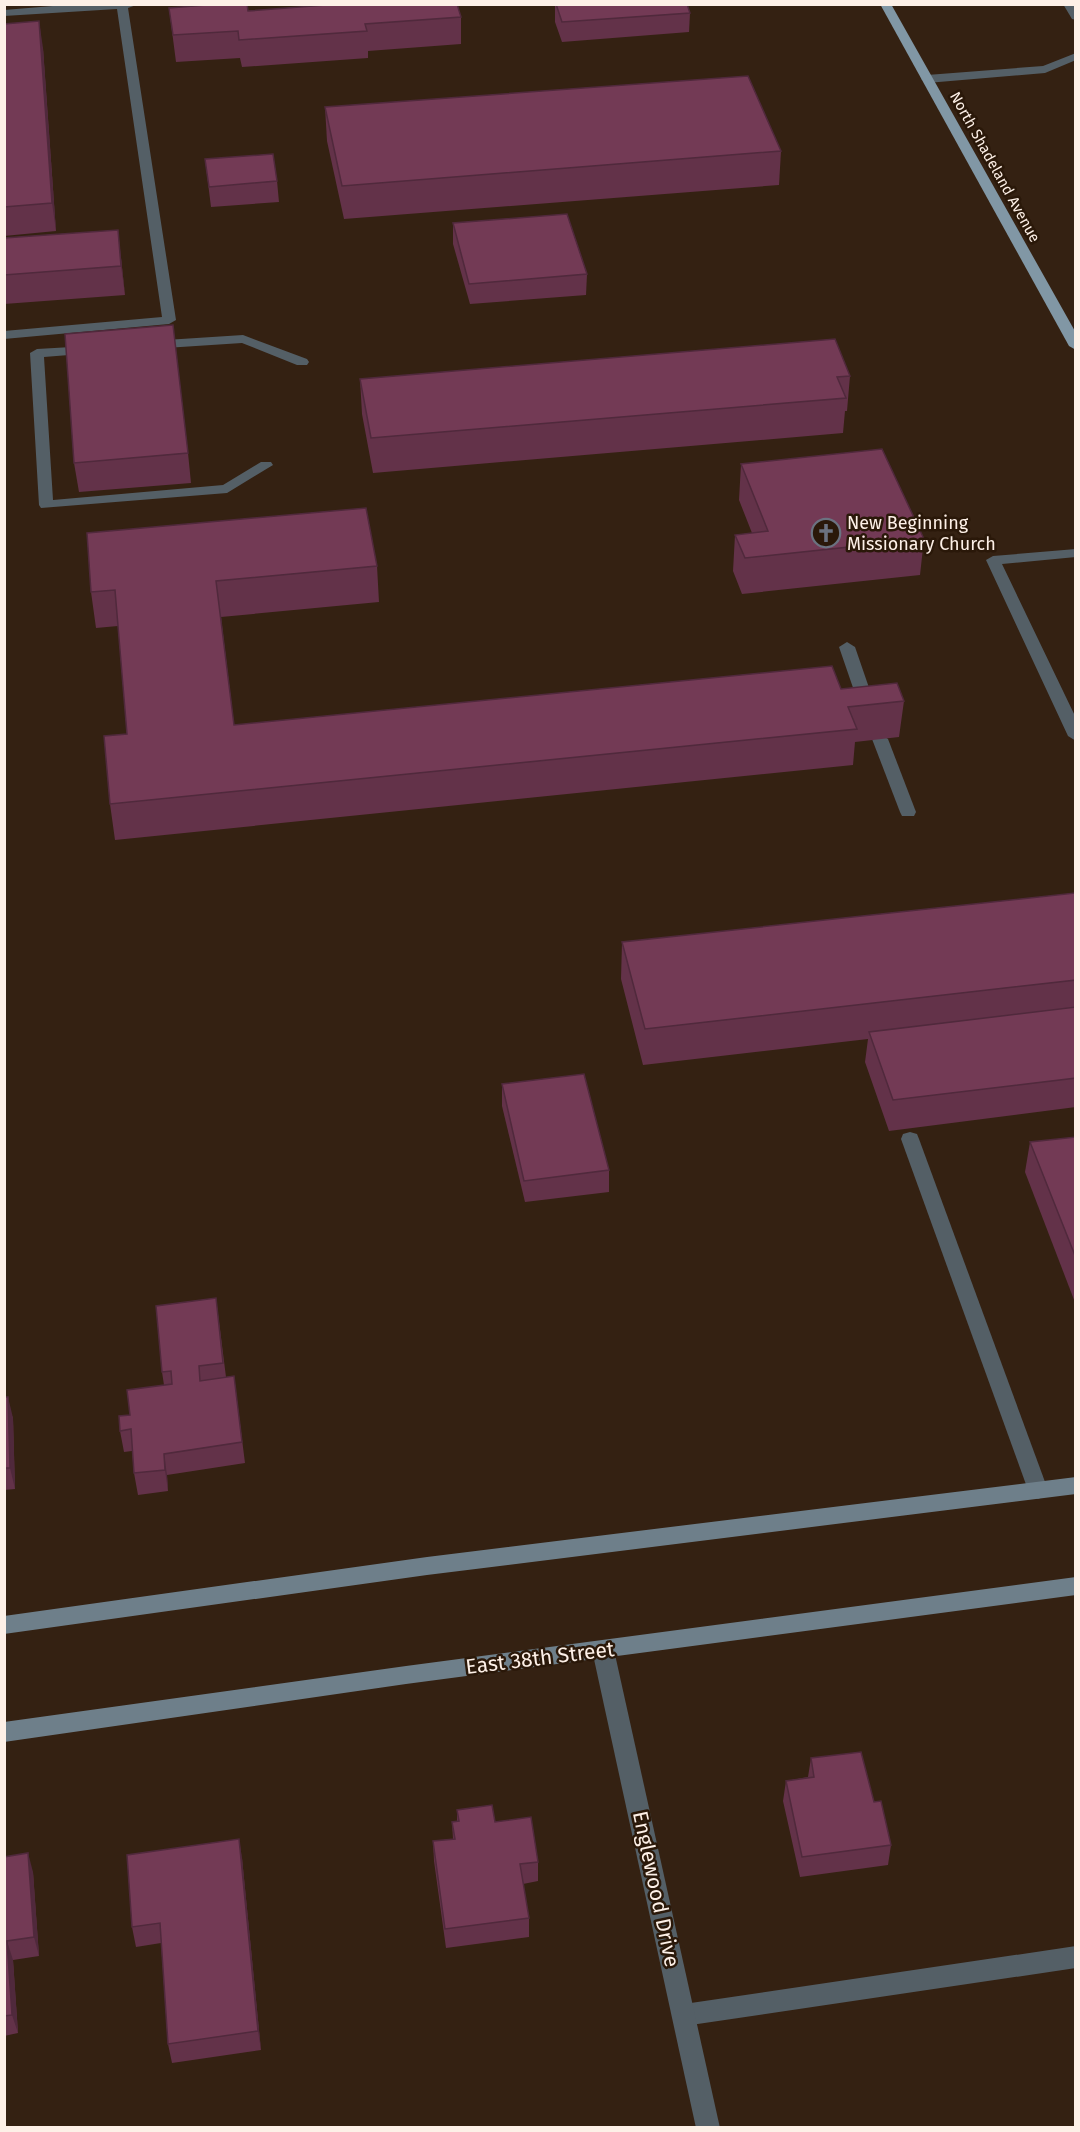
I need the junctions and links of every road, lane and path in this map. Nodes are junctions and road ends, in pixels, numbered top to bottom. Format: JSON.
{"nodes":[{"id":1,"x":134,"y":4,"type":"edge"},
{"id":2,"x":885,"y":4,"type":"edge"},
{"id":3,"x":122,"y":5,"type":"edge"},
{"id":4,"x":4,"y":14,"type":"edge"},
{"id":5,"x":1076,"y":56,"type":"edge"},
{"id":6,"x":927,"y":79,"type":"junction"},
{"id":7,"x":4,"y":335,"type":"edge"},
{"id":8,"x":140,"y":346,"type":"edge"},
{"id":9,"x":1076,"y":346,"type":"edge"},
{"id":10,"x":106,"y":348,"type":"edge"},
{"id":11,"x":302,"y":362,"type":"dead end"},
{"id":12,"x":266,"y":465,"type":"dead end"},
{"id":13,"x":1076,"y":553,"type":"edge"},
{"id":14,"x":847,"y":647,"type":"dead end"},
{"id":15,"x":873,"y":721,"type":"edge"},
{"id":16,"x":1076,"y":736,"type":"edge"},
{"id":17,"x":880,"y":740,"type":"edge"},
{"id":18,"x":908,"y":812,"type":"dead end"},
{"id":19,"x":910,"y":1139,"type":"dead end"},
{"id":20,"x":1076,"y":1485,"type":"edge"},
{"id":21,"x":1038,"y":1490,"type":"junction"},
{"id":22,"x":1076,"y":1586,"type":"edge"},
{"id":23,"x":4,"y":1625,"type":"edge"},
{"id":24,"x":603,"y":1650,"type":"junction"},
{"id":25,"x":4,"y":1732,"type":"edge"},
{"id":26,"x":1076,"y":1957,"type":"edge"},
{"id":27,"x":684,"y":2015,"type":"junction"},
{"id":28,"x":708,"y":2127,"type":"edge"}],
"edges":[{"from":1,"to":3,"type":"street"},
{"from":2,"to":6,"type":"main road","name":"North Shadeland Avenue"},
{"from":3,"to":4,"type":"street"},
{"from":3,"to":7,"type":"street"},
{"from":5,"to":6,"type":"street"},
{"from":6,"to":9,"type":"main road","name":"North Shadeland Avenue"},
{"from":8,"to":11,"type":"street"},
{"from":10,"to":12,"type":"street"},
{"from":13,"to":16,"type":"street"},
{"from":14,"to":15,"type":"street"},
{"from":17,"to":18,"type":"street"},
{"from":19,"to":21,"type":"street"},
{"from":20,"to":21,"type":"main road"},
{"from":21,"to":23,"type":"main road"},
{"from":22,"to":24,"type":"main road","name":"East 38th Street"},
{"from":24,"to":25,"type":"main road","name":"East 38th Street"},
{"from":24,"to":27,"type":"street","name":"Englewood Drive"},
{"from":26,"to":27,"type":"street"},
{"from":27,"to":28,"type":"street","name":"Englewood Drive"}]}
